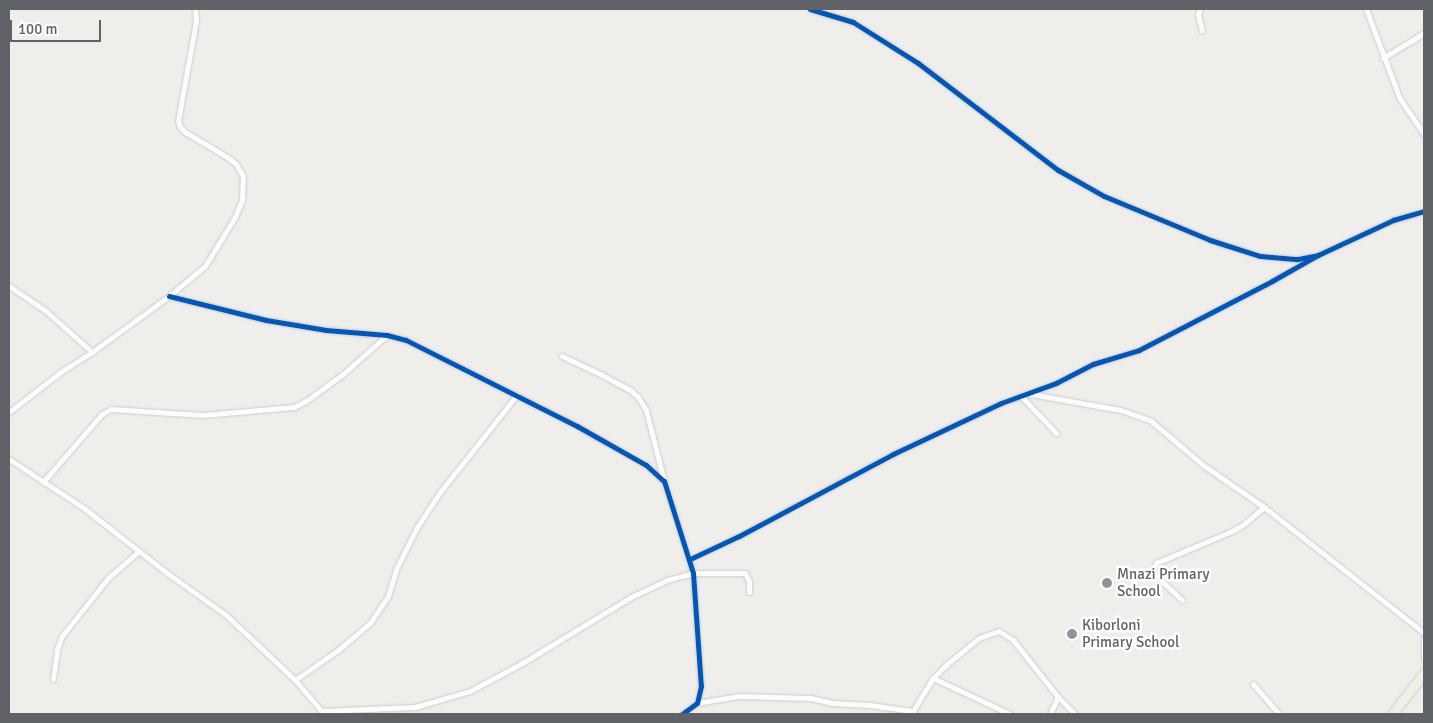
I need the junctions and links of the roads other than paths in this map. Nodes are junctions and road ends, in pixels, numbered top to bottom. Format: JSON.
{"nodes":[{"id":1,"x":195,"y":9,"type":"edge"},
{"id":2,"x":810,"y":9,"type":"edge"},
{"id":3,"x":1200,"y":9,"type":"edge"},
{"id":4,"x":1366,"y":9,"type":"edge"},
{"id":5,"x":1202,"y":31,"type":"dead end"},
{"id":6,"x":1424,"y":33,"type":"edge"},
{"id":7,"x":1383,"y":58,"type":"junction"},
{"id":8,"x":1424,"y":134,"type":"edge"},
{"id":9,"x":1424,"y":211,"type":"edge"},
{"id":10,"x":1318,"y":255,"type":"junction"},
{"id":11,"x":9,"y":286,"type":"edge"},
{"id":12,"x":169,"y":296,"type":"junction"},
{"id":13,"x":387,"y":334,"type":"junction"},
{"id":14,"x":92,"y":352,"type":"junction"},
{"id":15,"x":562,"y":356,"type":"dead end"},
{"id":16,"x":1030,"y":394,"type":"junction"},
{"id":17,"x":516,"y":395,"type":"junction"},
{"id":18,"x":1022,"y":396,"type":"junction"},
{"id":19,"x":9,"y":412,"type":"edge"},
{"id":20,"x":1056,"y":433,"type":"dead end"},
{"id":21,"x":9,"y":459,"type":"edge"},
{"id":22,"x":664,"y":481,"type":"junction"},
{"id":23,"x":43,"y":482,"type":"junction"},
{"id":24,"x":1264,"y":507,"type":"junction"},
{"id":25,"x":139,"y":551,"type":"junction"},
{"id":26,"x":690,"y":559,"type":"junction"},
{"id":27,"x":693,"y":573,"type":"junction"},
{"id":28,"x":749,"y":592,"type":"dead end"},
{"id":29,"x":1182,"y":600,"type":"dead end"},
{"id":30,"x":1424,"y":633,"type":"edge"},
{"id":31,"x":1424,"y":639,"type":"edge"},
{"id":32,"x":1424,"y":659,"type":"edge"},
{"id":33,"x":1424,"y":673,"type":"edge"},
{"id":34,"x":933,"y":678,"type":"junction"},
{"id":35,"x":53,"y":679,"type":"dead end"},
{"id":36,"x":295,"y":680,"type":"junction"},
{"id":37,"x":1253,"y":684,"type":"dead end"},
{"id":38,"x":1058,"y":697,"type":"junction"},
{"id":39,"x":697,"y":703,"type":"junction"},
{"id":40,"x":323,"y":712,"type":"edge"},
{"id":41,"x":912,"y":712,"type":"edge"},
{"id":42,"x":682,"y":714,"type":"edge"},
{"id":43,"x":1010,"y":714,"type":"edge"},
{"id":44,"x":1050,"y":714,"type":"edge"},
{"id":45,"x":1075,"y":714,"type":"edge"},
{"id":46,"x":1279,"y":714,"type":"edge"},
{"id":47,"x":1392,"y":714,"type":"edge"}],
"edges":[{"from":1,"to":12,"type":"street"},
{"from":2,"to":10,"type":"street"},
{"from":3,"to":5,"type":"street"},
{"from":4,"to":7,"type":"street"},
{"from":6,"to":7,"type":"street"},
{"from":7,"to":8,"type":"street"},
{"from":9,"to":10,"type":"street"},
{"from":10,"to":16,"type":"street"},
{"from":11,"to":14,"type":"street"},
{"from":12,"to":13,"type":"street"},
{"from":12,"to":14,"type":"street"},
{"from":13,"to":17,"type":"street"},
{"from":13,"to":23,"type":"street"},
{"from":14,"to":19,"type":"street"},
{"from":15,"to":22,"type":"street"},
{"from":16,"to":18,"type":"street"},
{"from":16,"to":24,"type":"street"},
{"from":17,"to":22,"type":"street"},
{"from":17,"to":36,"type":"street"},
{"from":18,"to":20,"type":"street"},
{"from":18,"to":26,"type":"street"},
{"from":21,"to":23,"type":"street"},
{"from":22,"to":26,"type":"street"},
{"from":23,"to":25,"type":"street"},
{"from":24,"to":29,"type":"street"},
{"from":24,"to":30,"type":"street"},
{"from":25,"to":35,"type":"street"},
{"from":25,"to":36,"type":"street"},
{"from":26,"to":27,"type":"street"},
{"from":27,"to":28,"type":"street"},
{"from":27,"to":39,"type":"street"},
{"from":27,"to":40,"type":"street"},
{"from":31,"to":32,"type":"street"},
{"from":33,"to":47,"type":"highway"},
{"from":34,"to":38,"type":"street"},
{"from":34,"to":41,"type":"street"},
{"from":34,"to":43,"type":"street"},
{"from":36,"to":40,"type":"street"},
{"from":37,"to":46,"type":"street"},
{"from":38,"to":44,"type":"street"},
{"from":38,"to":45,"type":"street"},
{"from":39,"to":41,"type":"street"},
{"from":39,"to":42,"type":"street"}]}
